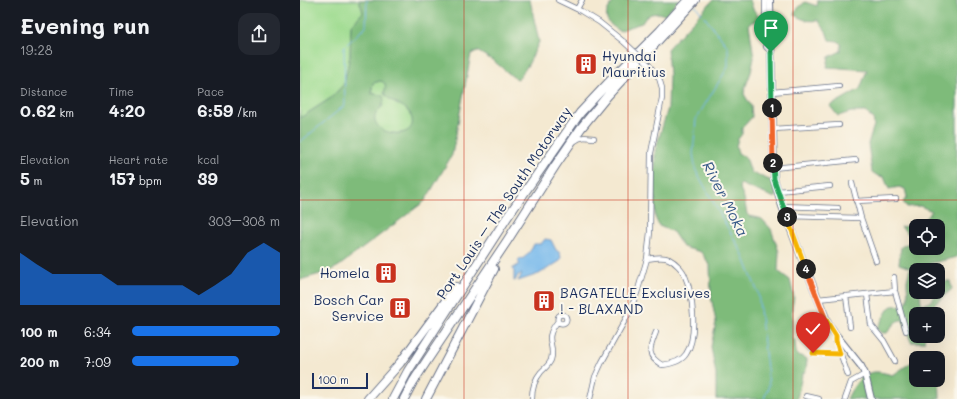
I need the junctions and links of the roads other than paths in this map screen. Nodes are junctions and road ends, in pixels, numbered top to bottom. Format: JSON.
{"nodes":[{"id":1,"x":558,"y":0,"type":"edge"},
{"id":2,"x":582,"y":0,"type":"edge"},
{"id":3,"x":682,"y":0,"type":"edge"},
{"id":4,"x":688,"y":0,"type":"edge"},
{"id":5,"x":695,"y":0,"type":"edge"},
{"id":6,"x":701,"y":0,"type":"edge"},
{"id":7,"x":765,"y":0,"type":"edge"},
{"id":8,"x":770,"y":0,"type":"edge"},
{"id":9,"x":577,"y":9,"type":"junction"},
{"id":10,"x":662,"y":33,"type":"junction"},
{"id":11,"x":771,"y":52,"type":"junction"},
{"id":12,"x":839,"y":86,"type":"dead end"},
{"id":13,"x":772,"y":92,"type":"junction"},
{"id":14,"x":839,"y":125,"type":"dead end"},
{"id":15,"x":773,"y":129,"type":"junction"},
{"id":16,"x":594,"y":138,"type":"dead end"},
{"id":17,"x":856,"y":160,"type":"dead end"},
{"id":18,"x":555,"y":166,"type":"junction"},
{"id":19,"x":774,"y":168,"type":"junction"},
{"id":20,"x":852,"y":183,"type":"dead end"},
{"id":21,"x":830,"y":186,"type":"dead end"},
{"id":22,"x":778,"y":191,"type":"junction"},
{"id":23,"x":896,"y":198,"type":"dead end"},
{"id":24,"x":856,"y":201,"type":"junction"},
{"id":25,"x":782,"y":206,"type":"junction"},
{"id":26,"x":838,"y":208,"type":"dead end"},
{"id":27,"x":787,"y":216,"type":"junction"},
{"id":28,"x":860,"y":218,"type":"junction"},
{"id":29,"x":506,"y":219,"type":"junction"},
{"id":30,"x":507,"y":241,"type":"junction"},
{"id":31,"x":647,"y":259,"type":"junction"},
{"id":32,"x":876,"y":261,"type":"dead end"},
{"id":33,"x":894,"y":277,"type":"dead end"},
{"id":34,"x":895,"y":291,"type":"junction"},
{"id":35,"x":867,"y":294,"type":"junction"},
{"id":36,"x":846,"y":296,"type":"junction"},
{"id":37,"x":818,"y":299,"type":"junction"},
{"id":38,"x":558,"y":321,"type":"dead end"},
{"id":39,"x":850,"y":327,"type":"dead end"},
{"id":40,"x":906,"y":331,"type":"dead end"},
{"id":41,"x":656,"y":332,"type":"dead end"},
{"id":42,"x":836,"y":336,"type":"junction"},
{"id":43,"x":813,"y":353,"type":"dead end"},
{"id":44,"x":840,"y":354,"type":"junction"},
{"id":45,"x":895,"y":361,"type":"dead end"},
{"id":46,"x":865,"y":374,"type":"junction"},
{"id":47,"x":848,"y":375,"type":"dead end"},
{"id":48,"x":806,"y":396,"type":"dead end"},
{"id":49,"x":368,"y":399,"type":"edge"},
{"id":50,"x":392,"y":399,"type":"edge"},
{"id":51,"x":404,"y":399,"type":"edge"},
{"id":52,"x":426,"y":399,"type":"edge"},
{"id":53,"x":532,"y":399,"type":"edge"},
{"id":54,"x":590,"y":399,"type":"edge"},
{"id":55,"x":819,"y":399,"type":"edge"},
{"id":56,"x":844,"y":399,"type":"edge"},
{"id":57,"x":871,"y":399,"type":"edge"}],
"edges":[{"from":1,"to":9,"type":"street"},
{"from":2,"to":9,"type":"street"},
{"from":3,"to":10,"type":"highway"},
{"from":4,"to":10,"type":"highway","name":"Port Louis – The South Motorway"},
{"from":5,"to":10,"type":"highway","name":"Port Louis – The South Motorway"},
{"from":6,"to":10,"type":"highway"},
{"from":7,"to":11,"type":"street"},
{"from":8,"to":11,"type":"main road"},
{"from":9,"to":31,"type":"street","bridge":true},
{"from":10,"to":18,"type":"highway","name":"Port Louis – The South Motorway"},
{"from":10,"to":29,"type":"highway","name":"Port Louis – The South Motorway"},
{"from":11,"to":13,"type":"main road"},
{"from":12,"to":13,"type":"street"},
{"from":13,"to":15,"type":"main road"},
{"from":14,"to":15,"type":"street"},
{"from":15,"to":19,"type":"main road"},
{"from":16,"to":18,"type":"street"},
{"from":17,"to":19,"type":"street"},
{"from":18,"to":30,"type":"highway","name":"Port Louis – The South Motorway"},
{"from":19,"to":22,"type":"main road"},
{"from":20,"to":24,"type":"street"},
{"from":21,"to":22,"type":"street"},
{"from":22,"to":25,"type":"main road"},
{"from":23,"to":24,"type":"street"},
{"from":24,"to":28,"type":"street"},
{"from":25,"to":26,"type":"street"},
{"from":25,"to":27,"type":"main road"},
{"from":27,"to":28,"type":"street"},
{"from":27,"to":37,"type":"main road"},
{"from":28,"to":32,"type":"street"},
{"from":29,"to":49,"type":"highway"},
{"from":29,"to":50,"type":"highway","name":"Port Louis – The South Motorway"},
{"from":30,"to":51,"type":"highway","name":"Port Louis – The South Motorway"},
{"from":30,"to":52,"type":"highway"},
{"from":31,"to":41,"type":"street"},
{"from":31,"to":54,"type":"street"},
{"from":33,"to":34,"type":"street"},
{"from":34,"to":35,"type":"street"},
{"from":34,"to":40,"type":"street"},
{"from":35,"to":36,"type":"street"},
{"from":35,"to":45,"type":"street"},
{"from":36,"to":37,"type":"street"},
{"from":36,"to":39,"type":"street"},
{"from":37,"to":42,"type":"main road"},
{"from":38,"to":53,"type":"street"},
{"from":42,"to":44,"type":"street"},
{"from":42,"to":46,"type":"main road"},
{"from":43,"to":44,"type":"street"},
{"from":44,"to":47,"type":"street"},
{"from":46,"to":56,"type":"street"},
{"from":46,"to":57,"type":"main road"},
{"from":48,"to":55,"type":"street"}]}
